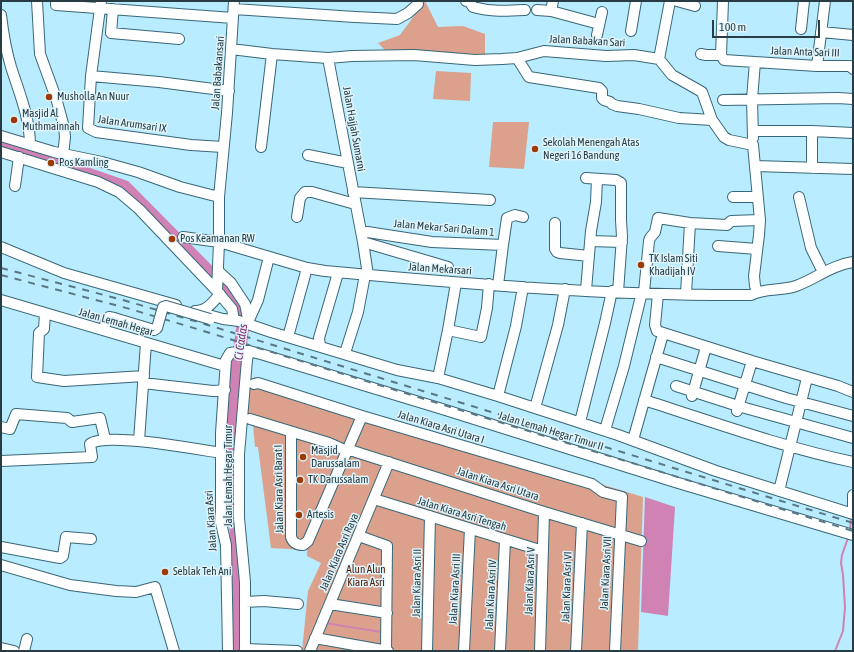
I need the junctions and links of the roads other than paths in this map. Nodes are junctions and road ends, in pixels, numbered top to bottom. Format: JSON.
{"nodes":[{"id":1,"x":37,"y":1,"type":"edge"},
{"id":2,"x":56,"y":1,"type":"edge"},
{"id":3,"x":466,"y":1,"type":"edge"},
{"id":4,"x":553,"y":1,"type":"edge"},
{"id":5,"x":636,"y":1,"type":"edge"},
{"id":6,"x":670,"y":1,"type":"edge"},
{"id":7,"x":677,"y":1,"type":"edge"},
{"id":8,"x":723,"y":1,"type":"edge"},
{"id":9,"x":804,"y":1,"type":"edge"},
{"id":10,"x":825,"y":1,"type":"edge"},
{"id":11,"x":101,"y":4,"type":"edge"},
{"id":12,"x":418,"y":4,"type":"dead end"},
{"id":13,"x":695,"y":6,"type":"dead end"},
{"id":14,"x":234,"y":9,"type":"edge"},
{"id":15,"x":113,"y":10,"type":"junction"},
{"id":16,"x":525,"y":10,"type":"dead end"},
{"id":17,"x":538,"y":10,"type":"dead end"},
{"id":18,"x":551,"y":12,"type":"junction"},
{"id":19,"x":602,"y":12,"type":"dead end"},
{"id":20,"x":1,"y":15,"type":"edge"},
{"id":21,"x":600,"y":24,"type":"junction"},
{"id":22,"x":801,"y":29,"type":"dead end"},
{"id":23,"x":631,"y":31,"type":"dead end"},
{"id":24,"x":821,"y":32,"type":"junction"},
{"id":25,"x":853,"y":34,"type":"edge"},
{"id":26,"x":597,"y":35,"type":"dead end"},
{"id":27,"x":2,"y":38,"type":"edge"},
{"id":28,"x":179,"y":39,"type":"dead end"},
{"id":29,"x":232,"y":49,"type":"junction"},
{"id":30,"x":272,"y":54,"type":"junction"},
{"id":31,"x":701,"y":54,"type":"dead end"},
{"id":32,"x":722,"y":55,"type":"junction"},
{"id":33,"x":328,"y":58,"type":"junction"},
{"id":34,"x":517,"y":58,"type":"junction"},
{"id":35,"x":659,"y":59,"type":"junction"},
{"id":36,"x":755,"y":62,"type":"junction"},
{"id":37,"x":817,"y":66,"type":"junction"},
{"id":38,"x":853,"y":69,"type":"edge"},
{"id":39,"x":91,"y":76,"type":"junction"},
{"id":40,"x":229,"y":91,"type":"junction"},
{"id":41,"x":752,"y":99,"type":"junction"},
{"id":42,"x":853,"y":99,"type":"edge"},
{"id":43,"x":723,"y":100,"type":"dead end"},
{"id":44,"x":712,"y":120,"type":"junction"},
{"id":45,"x":754,"y":131,"type":"junction"},
{"id":46,"x":812,"y":131,"type":"junction"},
{"id":47,"x":853,"y":133,"type":"edge"},
{"id":48,"x":1,"y":136,"type":"edge"},
{"id":49,"x":30,"y":145,"type":"junction"},
{"id":50,"x":753,"y":145,"type":"junction"},
{"id":51,"x":261,"y":146,"type":"dead end"},
{"id":52,"x":223,"y":147,"type":"junction"},
{"id":53,"x":1,"y":152,"type":"edge"},
{"id":54,"x":63,"y":155,"type":"junction"},
{"id":55,"x":308,"y":155,"type":"dead end"},
{"id":56,"x":20,"y":157,"type":"junction"},
{"id":57,"x":46,"y":158,"type":"junction"},
{"id":58,"x":348,"y":163,"type":"junction"},
{"id":59,"x":755,"y":166,"type":"junction"},
{"id":60,"x":812,"y":168,"type":"junction"},
{"id":61,"x":853,"y":169,"type":"edge"},
{"id":62,"x":586,"y":178,"type":"dead end"},
{"id":63,"x":598,"y":179,"type":"junction"},
{"id":64,"x":15,"y":186,"type":"dead end"},
{"id":65,"x":353,"y":192,"type":"junction"},
{"id":66,"x":757,"y":196,"type":"junction"},
{"id":67,"x":219,"y":197,"type":"junction"},
{"id":68,"x":733,"y":197,"type":"dead end"},
{"id":69,"x":799,"y":197,"type":"dead end"},
{"id":70,"x":490,"y":200,"type":"dead end"},
{"id":71,"x":355,"y":204,"type":"junction"},
{"id":72,"x":523,"y":216,"type":"dead end"},
{"id":73,"x":297,"y":217,"type":"dead end"},
{"id":74,"x":760,"y":220,"type":"junction"},
{"id":75,"x":555,"y":223,"type":"dead end"},
{"id":76,"x":690,"y":223,"type":"junction"},
{"id":77,"x":361,"y":231,"type":"junction"},
{"id":78,"x":183,"y":237,"type":"dead end"},
{"id":79,"x":590,"y":241,"type":"junction"},
{"id":80,"x":219,"y":242,"type":"junction"},
{"id":81,"x":363,"y":242,"type":"junction"},
{"id":82,"x":622,"y":242,"type":"junction"},
{"id":83,"x":502,"y":245,"type":"junction"},
{"id":84,"x":718,"y":246,"type":"dead end"},
{"id":85,"x":1,"y":247,"type":"edge"},
{"id":86,"x":757,"y":249,"type":"junction"},
{"id":87,"x":589,"y":256,"type":"junction"},
{"id":88,"x":269,"y":257,"type":"junction"},
{"id":89,"x":853,"y":262,"type":"edge"},
{"id":90,"x":448,"y":267,"type":"dead end"},
{"id":91,"x":307,"y":268,"type":"junction"},
{"id":92,"x":218,"y":272,"type":"junction"},
{"id":93,"x":823,"y":272,"type":"junction"},
{"id":94,"x":338,"y":273,"type":"junction"},
{"id":95,"x":366,"y":275,"type":"junction"},
{"id":96,"x":456,"y":283,"type":"junction"},
{"id":97,"x":494,"y":285,"type":"junction"},
{"id":98,"x":523,"y":287,"type":"junction"},
{"id":99,"x":565,"y":289,"type":"junction"},
{"id":100,"x":218,"y":290,"type":"junction"},
{"id":101,"x":586,"y":290,"type":"junction"},
{"id":102,"x":757,"y":291,"type":"junction"},
{"id":103,"x":615,"y":292,"type":"junction"},
{"id":104,"x":643,"y":292,"type":"junction"},
{"id":105,"x":658,"y":294,"type":"junction"},
{"id":106,"x":686,"y":294,"type":"junction"},
{"id":107,"x":1,"y":300,"type":"edge"},
{"id":108,"x":200,"y":311,"type":"junction"},
{"id":109,"x":46,"y":313,"type":"junction"},
{"id":110,"x":223,"y":319,"type":"junction"},
{"id":111,"x":244,"y":322,"type":"junction"},
{"id":112,"x":103,"y":330,"type":"junction"},
{"id":113,"x":448,"y":330,"type":"junction"},
{"id":114,"x":663,"y":334,"type":"junction"},
{"id":115,"x":288,"y":337,"type":"junction"},
{"id":116,"x":146,"y":343,"type":"junction"},
{"id":117,"x":320,"y":346,"type":"junction"},
{"id":118,"x":706,"y":347,"type":"junction"},
{"id":119,"x":248,"y":351,"type":"junction"},
{"id":120,"x":345,"y":353,"type":"junction"},
{"id":121,"x":656,"y":357,"type":"junction"},
{"id":122,"x":752,"y":361,"type":"junction"},
{"id":123,"x":226,"y":366,"type":"junction"},
{"id":124,"x":700,"y":370,"type":"junction"},
{"id":125,"x":438,"y":378,"type":"junction"},
{"id":126,"x":807,"y":378,"type":"junction"},
{"id":127,"x":144,"y":380,"type":"junction"},
{"id":128,"x":254,"y":384,"type":"dead end"},
{"id":129,"x":745,"y":384,"type":"junction"},
{"id":130,"x":676,"y":386,"type":"dead end"},
{"id":131,"x":225,"y":390,"type":"junction"},
{"id":132,"x":853,"y":392,"type":"edge"},
{"id":133,"x":693,"y":394,"type":"junction"},
{"id":134,"x":498,"y":396,"type":"junction"},
{"id":135,"x":644,"y":400,"type":"junction"},
{"id":136,"x":801,"y":402,"type":"junction"},
{"id":137,"x":534,"y":408,"type":"junction"},
{"id":138,"x":738,"y":409,"type":"junction"},
{"id":139,"x":362,"y":416,"type":"junction"},
{"id":140,"x":853,"y":416,"type":"edge"},
{"id":141,"x":250,"y":419,"type":"dead end"},
{"id":142,"x":581,"y":419,"type":"junction"},
{"id":143,"x":796,"y":423,"type":"junction"},
{"id":144,"x":606,"y":426,"type":"junction"},
{"id":145,"x":1,"y":427,"type":"edge"},
{"id":146,"x":290,"y":432,"type":"junction"},
{"id":147,"x":853,"y":438,"type":"edge"},
{"id":148,"x":105,"y":439,"type":"junction"},
{"id":149,"x":632,"y":440,"type":"junction"},
{"id":150,"x":139,"y":441,"type":"junction"},
{"id":151,"x":791,"y":446,"type":"junction"},
{"id":152,"x":347,"y":451,"type":"junction"},
{"id":153,"x":222,"y":454,"type":"junction"},
{"id":154,"x":239,"y":454,"type":"junction"},
{"id":155,"x":1,"y":461,"type":"edge"},
{"id":156,"x":390,"y":462,"type":"junction"},
{"id":157,"x":853,"y":462,"type":"edge"},
{"id":158,"x":779,"y":491,"type":"junction"},
{"id":159,"x":853,"y":495,"type":"edge"},
{"id":160,"x":622,"y":497,"type":"joint"},
{"id":161,"x":374,"y":499,"type":"junction"},
{"id":162,"x":544,"y":512,"type":"junction"},
{"id":163,"x":852,"y":514,"type":"edge"},
{"id":164,"x":430,"y":516,"type":"junction"},
{"id":165,"x":582,"y":523,"type":"junction"},
{"id":166,"x":470,"y":529,"type":"junction"},
{"id":167,"x":850,"y":534,"type":"edge"},
{"id":168,"x":620,"y":535,"type":"junction"},
{"id":169,"x":359,"y":536,"type":"junction"},
{"id":170,"x":91,"y":539,"type":"dead end"},
{"id":171,"x":505,"y":540,"type":"junction"},
{"id":172,"x":641,"y":541,"type":"dead end"},
{"id":173,"x":1,"y":547,"type":"edge"},
{"id":174,"x":543,"y":551,"type":"junction"},
{"id":175,"x":1,"y":565,"type":"edge"},
{"id":176,"x":245,"y":602,"type":"junction"},
{"id":177,"x":298,"y":604,"type":"dead end"},
{"id":178,"x":330,"y":604,"type":"junction"},
{"id":179,"x":386,"y":613,"type":"junction"},
{"id":180,"x":315,"y":638,"type":"junction"},
{"id":181,"x":27,"y":639,"type":"dead end"},
{"id":182,"x":1,"y":648,"type":"edge"},
{"id":183,"x":245,"y":650,"type":"edge"},
{"id":184,"x":14,"y":651,"type":"edge"},
{"id":185,"x":24,"y":651,"type":"edge"},
{"id":186,"x":174,"y":651,"type":"edge"},
{"id":187,"x":228,"y":651,"type":"edge"},
{"id":188,"x":297,"y":651,"type":"edge"},
{"id":189,"x":310,"y":651,"type":"edge"},
{"id":190,"x":387,"y":651,"type":"edge"},
{"id":191,"x":427,"y":651,"type":"edge"},
{"id":192,"x":464,"y":651,"type":"edge"},
{"id":193,"x":500,"y":651,"type":"edge"},
{"id":194,"x":540,"y":651,"type":"edge"},
{"id":195,"x":576,"y":651,"type":"edge"},
{"id":196,"x":615,"y":651,"type":"edge"}],
"edges":[{"from":1,"to":54,"type":"street"},
{"from":2,"to":11,"type":"street"},
{"from":3,"to":16,"type":"street"},
{"from":4,"to":18,"type":"street"},
{"from":5,"to":23,"type":"street"},
{"from":6,"to":35,"type":"street"},
{"from":7,"to":13,"type":"street"},
{"from":8,"to":32,"type":"street"},
{"from":9,"to":22,"type":"street"},
{"from":10,"to":24,"type":"street"},
{"from":11,"to":15,"type":"street"},
{"from":11,"to":39,"type":"street","name":"Jalan Arumsari IX"},
{"from":12,"to":14,"type":"street"},
{"from":14,"to":15,"type":"street"},
{"from":14,"to":29,"type":"street","name":"Jalan Babakansari"},
{"from":15,"to":28,"type":"street"},
{"from":17,"to":18,"type":"street"},
{"from":18,"to":21,"type":"street"},
{"from":19,"to":21,"type":"street"},
{"from":20,"to":27,"type":"street"},
{"from":21,"to":26,"type":"street"},
{"from":24,"to":25,"type":"street"},
{"from":24,"to":37,"type":"street"},
{"from":27,"to":49,"type":"street"},
{"from":29,"to":30,"type":"street","name":"Jalan Babakan Sari"},
{"from":29,"to":40,"type":"street","name":"Jalan Babakansari"},
{"from":30,"to":33,"type":"street","name":"Jalan Babakan Sari"},
{"from":30,"to":51,"type":"street"},
{"from":31,"to":32,"type":"street"},
{"from":32,"to":36,"type":"street","name":"Jalan Anta Sari III"},
{"from":33,"to":34,"type":"street","name":"Jalan Babakan Sari"},
{"from":33,"to":58,"type":"street","name":"Jalan Hajjah Sumarni"},
{"from":34,"to":35,"type":"street","name":"Jalan Babakan Sari"},
{"from":34,"to":44,"type":"street"},
{"from":35,"to":44,"type":"street"},
{"from":36,"to":37,"type":"street","name":"Jalan Anta Sari III"},
{"from":36,"to":41,"type":"street"},
{"from":37,"to":38,"type":"street","name":"Jalan Anta Sari III"},
{"from":39,"to":40,"type":"street"},
{"from":39,"to":52,"type":"street","name":"Jalan Arumsari IX"},
{"from":40,"to":52,"type":"street","name":"Jalan Babakansari"},
{"from":41,"to":42,"type":"street"},
{"from":41,"to":43,"type":"street"},
{"from":41,"to":45,"type":"street"},
{"from":44,"to":50,"type":"street"},
{"from":45,"to":46,"type":"street"},
{"from":45,"to":50,"type":"street"},
{"from":46,"to":47,"type":"street"},
{"from":46,"to":60,"type":"street"},
{"from":48,"to":49,"type":"street"},
{"from":49,"to":57,"type":"street"},
{"from":50,"to":59,"type":"street"},
{"from":52,"to":67,"type":"street"},
{"from":53,"to":56,"type":"street"},
{"from":54,"to":57,"type":"street"},
{"from":54,"to":67,"type":"street"},
{"from":55,"to":58,"type":"street"},
{"from":56,"to":57,"type":"street"},
{"from":56,"to":64,"type":"street"},
{"from":57,"to":100,"type":"street"},
{"from":58,"to":65,"type":"street","name":"Jalan Hajjah Sumarni"},
{"from":59,"to":60,"type":"street"},
{"from":59,"to":66,"type":"street"},
{"from":60,"to":61,"type":"street"},
{"from":62,"to":63,"type":"street"},
{"from":63,"to":79,"type":"street"},
{"from":63,"to":82,"type":"street"},
{"from":65,"to":70,"type":"street"},
{"from":65,"to":71,"type":"street","name":"Jalan Hajjah Sumarni"},
{"from":66,"to":68,"type":"street"},
{"from":66,"to":74,"type":"street"},
{"from":67,"to":80,"type":"street"},
{"from":69,"to":93,"type":"street"},
{"from":71,"to":73,"type":"street"},
{"from":71,"to":77,"type":"street","name":"Jalan Hajjah Sumarni"},
{"from":72,"to":83,"type":"street"},
{"from":74,"to":76,"type":"street"},
{"from":74,"to":86,"type":"street"},
{"from":75,"to":87,"type":"street"},
{"from":76,"to":104,"type":"street"},
{"from":76,"to":106,"type":"street"},
{"from":77,"to":81,"type":"street","name":"Jalan Hajjah Sumarni"},
{"from":77,"to":83,"type":"street","name":"Jalan Mekar Sari Dalam 1"},
{"from":78,"to":80,"type":"street","name":"Jalan Mekarsari"},
{"from":79,"to":82,"type":"street"},
{"from":79,"to":87,"type":"street"},
{"from":80,"to":88,"type":"street","name":"Jalan Mekarsari"},
{"from":80,"to":92,"type":"street"},
{"from":81,"to":90,"type":"street"},
{"from":81,"to":95,"type":"street","name":"Jalan Hajjah Sumarni"},
{"from":82,"to":103,"type":"street"},
{"from":83,"to":97,"type":"street"},
{"from":84,"to":86,"type":"street"},
{"from":85,"to":108,"type":"street"},
{"from":86,"to":102,"type":"street"},
{"from":87,"to":101,"type":"street"},
{"from":88,"to":91,"type":"street","name":"Jalan Mekarsari"},
{"from":88,"to":111,"type":"street"},
{"from":89,"to":93,"type":"street","name":"Jalan Mekarsari"},
{"from":91,"to":94,"type":"street","name":"Jalan Mekarsari"},
{"from":91,"to":115,"type":"street"},
{"from":92,"to":100,"type":"street"},
{"from":92,"to":111,"type":"street"},
{"from":93,"to":102,"type":"street","name":"Jalan Mekarsari"},
{"from":94,"to":95,"type":"street","name":"Jalan Mekarsari"},
{"from":94,"to":117,"type":"street"},
{"from":95,"to":96,"type":"street","name":"Jalan Mekarsari"},
{"from":95,"to":120,"type":"street","name":"Jalan Hajjah Sumarni"},
{"from":96,"to":97,"type":"street","name":"Jalan Mekarsari"},
{"from":96,"to":113,"type":"street"},
{"from":97,"to":98,"type":"street","name":"Jalan Mekarsari"},
{"from":97,"to":113,"type":"street"},
{"from":98,"to":99,"type":"street","name":"Jalan Mekarsari"},
{"from":98,"to":134,"type":"street"},
{"from":99,"to":101,"type":"street","name":"Jalan Mekarsari"},
{"from":99,"to":137,"type":"street"},
{"from":100,"to":108,"type":"street"},
{"from":100,"to":111,"type":"street"},
{"from":101,"to":103,"type":"street","name":"Jalan Mekarsari"},
{"from":102,"to":106,"type":"street","name":"Jalan Mekarsari"},
{"from":103,"to":104,"type":"street","name":"Jalan Mekarsari"},
{"from":103,"to":142,"type":"street"},
{"from":104,"to":105,"type":"street","name":"Jalan Mekarsari"},
{"from":104,"to":144,"type":"street"},
{"from":105,"to":106,"type":"street","name":"Jalan Mekarsari"},
{"from":105,"to":114,"type":"street"},
{"from":107,"to":109,"type":"street","name":"Jalan Lemah Hegar"},
{"from":108,"to":110,"type":"street"},
{"from":109,"to":112,"type":"street","name":"Jalan Lemah Hegar"},
{"from":109,"to":127,"type":"street"},
{"from":110,"to":111,"type":"street"},
{"from":110,"to":112,"type":"street","bridge":true},
{"from":111,"to":115,"type":"street"},
{"from":112,"to":116,"type":"street","name":"Jalan Lemah Hegar"},
{"from":113,"to":125,"type":"street"},
{"from":114,"to":118,"type":"street"},
{"from":114,"to":121,"type":"street"},
{"from":115,"to":117,"type":"street"},
{"from":116,"to":123,"type":"street","name":"Jalan Lemah Hegar"},
{"from":116,"to":127,"type":"street"},
{"from":117,"to":120,"type":"street"},
{"from":118,"to":122,"type":"street"},
{"from":118,"to":124,"type":"street"},
{"from":119,"to":123,"type":"street","name":"Jalan Lemah Hegar Timur II"},
{"from":119,"to":154,"type":"street","name":"Jalan Lemah Hegar Timur"},
{"from":119,"to":167,"type":"street","name":"Jalan Lemah Hegar Timur II"},
{"from":120,"to":125,"type":"street"},
{"from":121,"to":124,"type":"street"},
{"from":121,"to":135,"type":"street"},
{"from":122,"to":126,"type":"street"},
{"from":122,"to":129,"type":"street"},
{"from":123,"to":131,"type":"street","name":"Jalan Kiara Asri"},
{"from":124,"to":129,"type":"street"},
{"from":124,"to":133,"type":"street"},
{"from":125,"to":134,"type":"street"},
{"from":126,"to":132,"type":"street"},
{"from":126,"to":136,"type":"street"},
{"from":127,"to":131,"type":"street"},
{"from":127,"to":150,"type":"street"},
{"from":128,"to":139,"type":"street","name":"Jalan Kiara Asri Utara I"},
{"from":129,"to":136,"type":"street"},
{"from":129,"to":138,"type":"street"},
{"from":130,"to":133,"type":"street"},
{"from":131,"to":153,"type":"street","name":"Jalan Kiara Asri"},
{"from":133,"to":138,"type":"street"},
{"from":134,"to":137,"type":"street"},
{"from":135,"to":149,"type":"street"},
{"from":135,"to":151,"type":"street"},
{"from":136,"to":140,"type":"street"},
{"from":136,"to":143,"type":"street"},
{"from":137,"to":142,"type":"street"},
{"from":138,"to":143,"type":"street"},
{"from":139,"to":152,"type":"street"},
{"from":139,"to":160,"type":"street","name":"Jalan Kiara Asri Utara I"},
{"from":141,"to":146,"type":"street","name":"Jalan Kiara Asri Utara"},
{"from":142,"to":144,"type":"street"},
{"from":143,"to":147,"type":"street"},
{"from":143,"to":151,"type":"street"},
{"from":144,"to":149,"type":"street"},
{"from":145,"to":148,"type":"street"},
{"from":146,"to":152,"type":"street","name":"Jalan Kiara Asri Utara"},
{"from":146,"to":152,"type":"street","name":"Jalan Kiara Asri Barat I"},
{"from":148,"to":150,"type":"street"},
{"from":148,"to":155,"type":"street"},
{"from":149,"to":158,"type":"street"},
{"from":150,"to":153,"type":"street"},
{"from":151,"to":157,"type":"street"},
{"from":151,"to":158,"type":"street"},
{"from":152,"to":156,"type":"street","name":"Jalan Kiara Asri Utara"},
{"from":153,"to":154,"type":"street"},
{"from":153,"to":187,"type":"street","name":"Jalan Kiara Asri"},
{"from":154,"to":176,"type":"street","name":"Jalan Lemah Hegar Timur"},
{"from":156,"to":161,"type":"street","name":"Jalan Kiara Asri Raya"},
{"from":156,"to":162,"type":"street","name":"Jalan Kiara Asri Utara"},
{"from":158,"to":163,"type":"street"},
{"from":159,"to":163,"type":"street"},
{"from":160,"to":168,"type":"street","name":"Jalan Kiara Asri VII"},
{"from":161,"to":164,"type":"street","name":"Jalan Kiara Asri Tengah"},
{"from":161,"to":169,"type":"street","name":"Jalan Kiara Asri Raya"},
{"from":162,"to":165,"type":"street","name":"Jalan Kiara Asri Utara"},
{"from":162,"to":174,"type":"street","name":"Jalan Kiara Asri V"},
{"from":164,"to":166,"type":"street","name":"Jalan Kiara Asri Tengah"},
{"from":164,"to":191,"type":"street","name":"Jalan Kiara Asri II"},
{"from":165,"to":168,"type":"street","name":"Jalan Kiara Asri Utara"},
{"from":165,"to":195,"type":"street","name":"Jalan Kiara Asri VI"},
{"from":166,"to":171,"type":"street","name":"Jalan Kiara Asri Tengah"},
{"from":166,"to":192,"type":"street","name":"Jalan Kiara Asri III"},
{"from":168,"to":172,"type":"street","name":"Jalan Kiara Asri Utara"},
{"from":168,"to":196,"type":"street","name":"Jalan Kiara Asri VII"},
{"from":169,"to":178,"type":"street","name":"Jalan Kiara Asri Raya"},
{"from":169,"to":179,"type":"street"},
{"from":170,"to":173,"type":"street"},
{"from":171,"to":174,"type":"street","name":"Jalan Kiara Asri Tengah"},
{"from":171,"to":193,"type":"street","name":"Jalan Kiara Asri IV"},
{"from":174,"to":194,"type":"street","name":"Jalan Kiara Asri V"},
{"from":175,"to":186,"type":"street"},
{"from":176,"to":177,"type":"street"},
{"from":176,"to":183,"type":"street","name":"Jalan Lemah Hegar Timur"},
{"from":178,"to":179,"type":"street"},
{"from":178,"to":180,"type":"street","name":"Jalan Kiara Asri Raya"},
{"from":179,"to":190,"type":"street"},
{"from":180,"to":189,"type":"street","name":"Jalan Kiara Asri Raya"},
{"from":180,"to":190,"type":"street"},
{"from":181,"to":185,"type":"street"},
{"from":182,"to":184,"type":"street"},
{"from":183,"to":188,"type":"street"}]}
